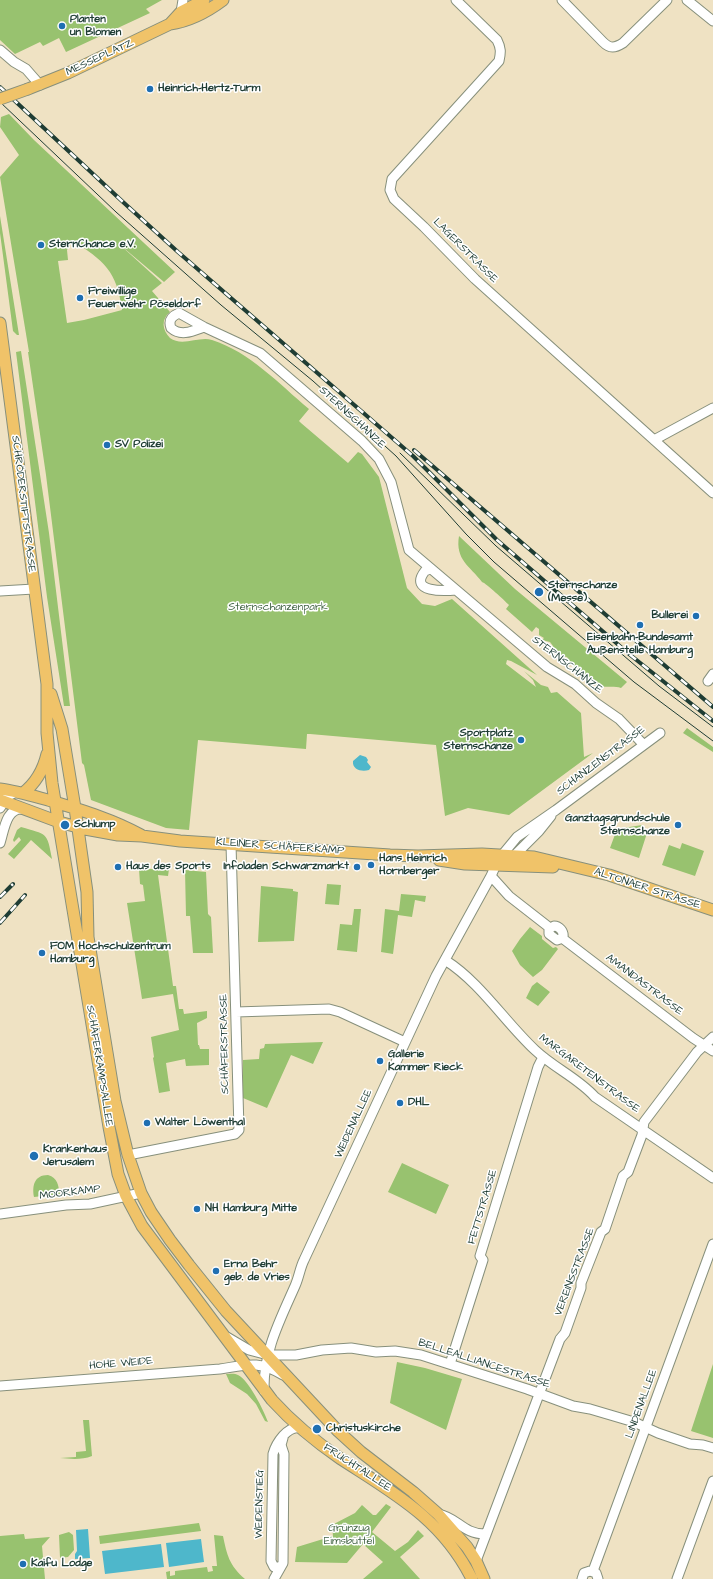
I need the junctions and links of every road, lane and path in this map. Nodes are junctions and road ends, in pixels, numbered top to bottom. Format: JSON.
{"nodes":[{"id":1,"x":183,"y":0,"type":"edge"},
{"id":2,"x":456,"y":0,"type":"edge"},
{"id":3,"x":562,"y":0,"type":"edge"},
{"id":4,"x":667,"y":0,"type":"edge"},
{"id":5,"x":687,"y":0,"type":"edge"},
{"id":6,"x":210,"y":2,"type":"edge"},
{"id":7,"x":181,"y":12,"type":"junction"},
{"id":8,"x":713,"y":21,"type":"edge"},
{"id":9,"x":170,"y":24,"type":"junction"},
{"id":10,"x":0,"y":50,"type":"edge"},
{"id":11,"x":40,"y":85,"type":"junction"},
{"id":12,"x":0,"y":99,"type":"edge"},
{"id":13,"x":0,"y":323,"type":"edge"},
{"id":14,"x":204,"y":327,"type":"dead end"},
{"id":15,"x":1,"y":342,"type":"edge"},
{"id":16,"x":713,"y":408,"type":"edge"},
{"id":17,"x":654,"y":440,"type":"junction"},
{"id":18,"x":713,"y":493,"type":"edge"},
{"id":19,"x":430,"y":569,"type":"junction"},
{"id":20,"x":34,"y":589,"type":"junction"},
{"id":21,"x":456,"y":590,"type":"junction"},
{"id":22,"x":0,"y":591,"type":"edge"},
{"id":23,"x":47,"y":684,"type":"junction"},
{"id":24,"x":660,"y":733,"type":"dead end"},
{"id":25,"x":643,"y":744,"type":"junction"},
{"id":26,"x":48,"y":749,"type":"junction"},
{"id":27,"x":0,"y":789,"type":"edge"},
{"id":28,"x":20,"y":793,"type":"junction"},
{"id":29,"x":55,"y":802,"type":"junction"},
{"id":30,"x":1,"y":803,"type":"edge"},
{"id":31,"x":75,"y":808,"type":"junction"},
{"id":32,"x":23,"y":809,"type":"junction"},
{"id":33,"x":556,"y":810,"type":"junction"},
{"id":34,"x":59,"y":822,"type":"junction"},
{"id":35,"x":78,"y":827,"type":"junction"},
{"id":36,"x":142,"y":836,"type":"junction"},
{"id":37,"x":518,"y":837,"type":"junction"},
{"id":38,"x":0,"y":843,"type":"edge"},
{"id":39,"x":231,"y":844,"type":"junction"},
{"id":40,"x":485,"y":854,"type":"junction"},
{"id":41,"x":515,"y":855,"type":"junction"},
{"id":42,"x":418,"y":856,"type":"junction"},
{"id":43,"x":500,"y":861,"type":"junction"},
{"id":44,"x":580,"y":869,"type":"junction"},
{"id":45,"x":492,"y":876,"type":"junction"},
{"id":46,"x":713,"y":910,"type":"edge"},
{"id":47,"x":445,"y":960,"type":"junction"},
{"id":48,"x":236,"y":1012,"type":"junction"},
{"id":49,"x":713,"y":1037,"type":"edge"},
{"id":50,"x":405,"y":1042,"type":"junction"},
{"id":51,"x":704,"y":1046,"type":"junction"},
{"id":52,"x":713,"y":1051,"type":"edge"},
{"id":53,"x":543,"y":1057,"type":"junction"},
{"id":54,"x":643,"y":1129,"type":"junction"},
{"id":55,"x":128,"y":1155,"type":"junction"},
{"id":56,"x":713,"y":1178,"type":"edge"},
{"id":57,"x":141,"y":1193,"type":"junction"},
{"id":58,"x":126,"y":1196,"type":"junction"},
{"id":59,"x":0,"y":1214,"type":"edge"},
{"id":60,"x":713,"y":1244,"type":"edge"},
{"id":61,"x":222,"y":1334,"type":"junction"},
{"id":62,"x":268,"y":1355,"type":"junction"},
{"id":63,"x":450,"y":1364,"type":"junction"},
{"id":64,"x":244,"y":1365,"type":"junction"},
{"id":65,"x":266,"y":1366,"type":"junction"},
{"id":66,"x":295,"y":1385,"type":"junction"},
{"id":67,"x":0,"y":1386,"type":"edge"},
{"id":68,"x":264,"y":1391,"type":"junction"},
{"id":69,"x":539,"y":1393,"type":"junction"},
{"id":70,"x":300,"y":1428,"type":"junction"},
{"id":71,"x":646,"y":1428,"type":"junction"},
{"id":72,"x":713,"y":1448,"type":"edge"},
{"id":73,"x":713,"y":1481,"type":"edge"},
{"id":74,"x":438,"y":1514,"type":"junction"},
{"id":75,"x":485,"y":1534,"type":"junction"},
{"id":76,"x":476,"y":1561,"type":"junction"},
{"id":77,"x":595,"y":1575,"type":"edge"},
{"id":78,"x":470,"y":1578,"type":"edge"},
{"id":79,"x":274,"y":1579,"type":"edge"},
{"id":80,"x":484,"y":1579,"type":"edge"},
{"id":81,"x":582,"y":1579,"type":"edge"},
{"id":82,"x":677,"y":1579,"type":"edge"}],
"edges":[{"from":1,"to":7,"type":"street"},
{"from":2,"to":17,"type":"street","name":"LAGERSTRASSE"},
{"from":3,"to":4,"type":"street"},
{"from":5,"to":8,"type":"street"},
{"from":6,"to":7,"type":"main road","name":"MESSEPLATZ"},
{"from":6,"to":9,"type":"main road","name":"MESSEPLATZ"},
{"from":7,"to":9,"type":"main road","name":"MESSEPLATZ"},
{"from":9,"to":11,"type":"main road","name":"MESSEPLATZ"},
{"from":10,"to":11,"type":"street"},
{"from":11,"to":12,"type":"main road","name":"MESSEPLATZ","bridge":true},
{"from":13,"to":15,"type":"main road","name":"SCHRÖDERSTIFTSTRASSE"},
{"from":14,"to":19,"type":"street","name":"STERNSCHANZE"},
{"from":15,"to":20,"type":"main road","name":"SCHRÖDERSTIFTSTRASSE"},
{"from":16,"to":17,"type":"street"},
{"from":17,"to":18,"type":"street","name":"LAGERSTRASSE"},
{"from":19,"to":21,"type":"street","name":"STERNSCHANZE"},
{"from":19,"to":21,"type":"street"},
{"from":20,"to":22,"type":"street"},
{"from":20,"to":23,"type":"main road","name":"SCHRÖDERSTIFTSTRASSE"},
{"from":21,"to":25,"type":"street","name":"STERNSCHANZE"},
{"from":23,"to":26,"type":"main road","name":"SCHRÖDERSTIFTSTRASSE"},
{"from":23,"to":31,"type":"main road","name":"SCHRÖDERSTIFTSTRASSE"},
{"from":24,"to":25,"type":"street","name":"SCHANZENSTRASSE"},
{"from":25,"to":33,"type":"street","name":"SCHANZENSTRASSE"},
{"from":26,"to":28,"type":"main road"},
{"from":26,"to":29,"type":"main road","name":"SCHRÖDERSTIFTSTRASSE"},
{"from":27,"to":28,"type":"main road","name":"KLEINER SCHÄFERKAMP"},
{"from":28,"to":29,"type":"main road","name":"KLEINER SCHÄFERKAMP"},
{"from":28,"to":30,"type":"street"},
{"from":29,"to":31,"type":"main road","name":"KLEINER SCHÄFERKAMP"},
{"from":29,"to":34,"type":"main road","name":"SCHÄFERKAMPSALLEE"},
{"from":30,"to":32,"type":"main road","name":"KLEINER SCHÄFERKAMP"},
{"from":31,"to":35,"type":"main road","name":"SCHÄFERKAMPSALLEE"},
{"from":31,"to":36,"type":"main road","name":"KLEINER SCHÄFERKAMP"},
{"from":32,"to":34,"type":"main road","name":"KLEINER SCHÄFERKAMP"},
{"from":32,"to":38,"type":"street"},
{"from":33,"to":37,"type":"street","name":"SCHANZENSTRASSE"},
{"from":33,"to":41,"type":"street","name":"SCHANZENSTRASSE"},
{"from":34,"to":35,"type":"main road","name":"KLEINER SCHÄFERKAMP"},
{"from":34,"to":58,"type":"main road","name":"SCHÄFERKAMPSALLEE"},
{"from":35,"to":36,"type":"main road","name":"KLEINER SCHÄFERKAMP"},
{"from":35,"to":55,"type":"main road","name":"SCHÄFERKAMPSALLEE"},
{"from":36,"to":39,"type":"main road","name":"KLEINER SCHÄFERKAMP"},
{"from":37,"to":40,"type":"street"},
{"from":37,"to":43,"type":"street","name":"SCHANZENSTRASSE"},
{"from":39,"to":42,"type":"main road","name":"KLEINER SCHÄFERKAMP"},
{"from":39,"to":48,"type":"street","name":"SCHÄFERSTRASSE"},
{"from":40,"to":42,"type":"main road","name":"KLEINER SCHÄFERKAMP"},
{"from":40,"to":43,"type":"main road","name":"KLEINER SCHÄFERKAMP"},
{"from":41,"to":43,"type":"main road","name":"KLEINER SCHÄFERKAMP"},
{"from":41,"to":44,"type":"main road","name":"ALTONAER STRASSE"},
{"from":42,"to":43,"type":"main road","name":"KLEINER SCHÄFERKAMP"},
{"from":43,"to":44,"type":"main road","name":"ALTONAER STRASSE"},
{"from":43,"to":45,"type":"street","name":"WEIDENALLEE"},
{"from":44,"to":46,"type":"main road","name":"ALTONAER STRASSE"},
{"from":45,"to":47,"type":"street","name":"WEIDENALLEE"},
{"from":45,"to":51,"type":"street","name":"AMANDASTRASSE"},
{"from":47,"to":50,"type":"street","name":"WEIDENALLEE"},
{"from":47,"to":53,"type":"street","name":"MARGARETENSTRASSE"},
{"from":48,"to":50,"type":"street"},
{"from":48,"to":55,"type":"street","name":"SCHÄFERSTRASSE"},
{"from":49,"to":51,"type":"street","name":"VEREINSSTRASSE"},
{"from":50,"to":62,"type":"street","name":"WEIDENALLEE"},
{"from":51,"to":52,"type":"street","name":"AMANDASTRASSE"},
{"from":51,"to":54,"type":"street","name":"VEREINSSTRASSE"},
{"from":53,"to":54,"type":"street","name":"MARGARETENSTRASSE"},
{"from":53,"to":63,"type":"street","name":"FETTSTRASSE"},
{"from":54,"to":56,"type":"street","name":"MARGARETENSTRASSE"},
{"from":54,"to":69,"type":"street","name":"VEREINSSTRASSE"},
{"from":55,"to":57,"type":"main road","name":"SCHÄFERKAMPSALLEE"},
{"from":57,"to":58,"type":"street","name":"MOORKAMP"},
{"from":57,"to":62,"type":"main road","name":"SCHÄFERKAMPSALLEE"},
{"from":58,"to":59,"type":"street","name":"MOORKAMP"},
{"from":58,"to":61,"type":"main road","name":"SCHÄFERKAMPSALLEE"},
{"from":60,"to":71,"type":"street","name":"LINDENALLEE"},
{"from":61,"to":62,"type":"street","name":"BELLEALLIANCESTRASSE"},
{"from":61,"to":64,"type":"main road","name":"SCHÄFERKAMPSALLEE"},
{"from":62,"to":63,"type":"street","name":"BELLEALLIANCESTRASSE"},
{"from":62,"to":65,"type":"street","name":"WEIDENALLEE"},
{"from":62,"to":66,"type":"main road","name":"FRUCHTALLEE"},
{"from":63,"to":69,"type":"street","name":"BELLEALLIANCESTRASSE"},
{"from":64,"to":65,"type":"street","name":"FRUCHTALLEE"},
{"from":64,"to":67,"type":"street","name":"HOHE WEIDE"},
{"from":64,"to":68,"type":"main road","name":"FRUCHTALLEE"},
{"from":65,"to":66,"type":"street","name":"FRUCHTALLEE"},
{"from":65,"to":68,"type":"street","name":"WEIDENALLEE"},
{"from":66,"to":74,"type":"main road","name":"FRUCHTALLEE"},
{"from":68,"to":70,"type":"main road","name":"FRUCHTALLEE"},
{"from":69,"to":71,"type":"street","name":"BELLEALLIANCESTRASSE"},
{"from":69,"to":75,"type":"street","name":"VEREINSSTRASSE"},
{"from":70,"to":78,"type":"main road","name":"FRUCHTALLEE"},
{"from":70,"to":79,"type":"street"},
{"from":71,"to":72,"type":"street","name":"BELLEALLIANCESTRASSE"},
{"from":71,"to":77,"type":"street","name":"LINDENALLEE"},
{"from":73,"to":82,"type":"street"},
{"from":74,"to":75,"type":"street"},
{"from":74,"to":76,"type":"main road","name":"FRUCHTALLEE"},
{"from":75,"to":76,"type":"street","name":"VEREINSSTRASSE"},
{"from":76,"to":80,"type":"main road","name":"FRUCHTALLEE"},
{"from":77,"to":81,"type":"street","name":"LINDENALLEE"}]}
